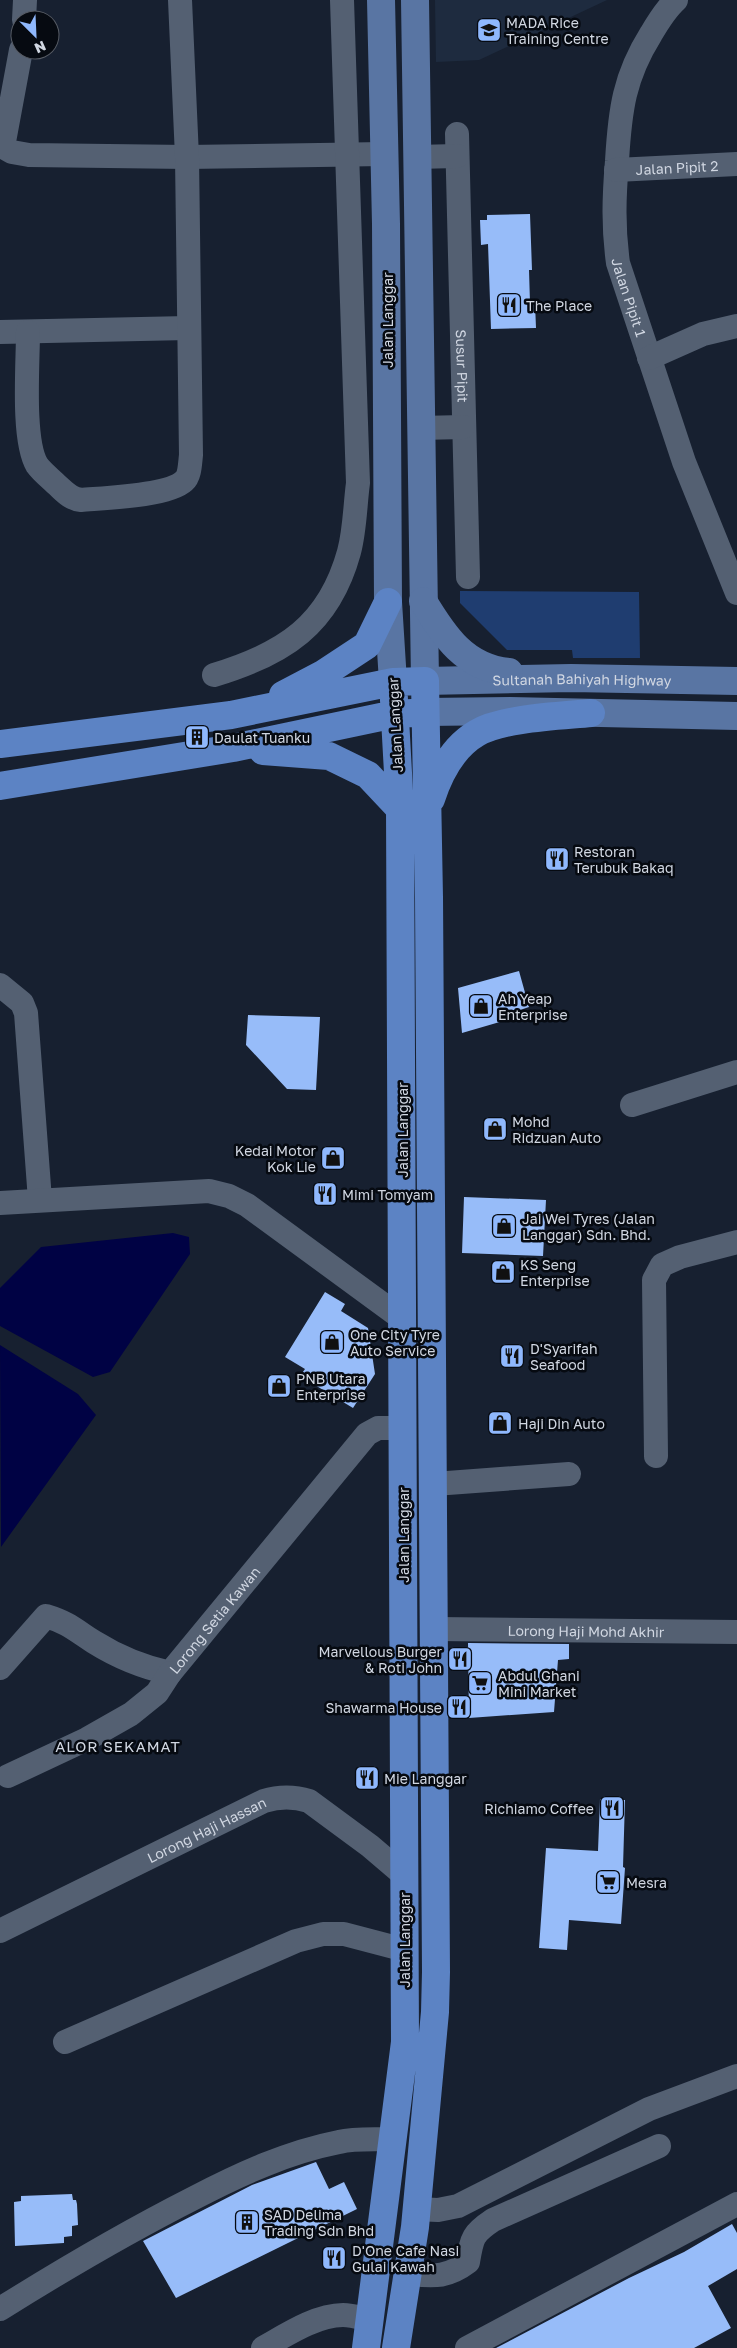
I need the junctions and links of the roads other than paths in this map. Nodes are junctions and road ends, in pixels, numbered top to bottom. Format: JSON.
{"nodes":[{"id":1,"x":180,"y":0,"type":"edge"},
{"id":2,"x":342,"y":0,"type":"edge"},
{"id":3,"x":381,"y":0,"type":"edge"},
{"id":4,"x":414,"y":0,"type":"edge"},
{"id":5,"x":676,"y":0,"type":"edge"},
{"id":6,"x":19,"y":60,"type":"edge"},
{"id":7,"x":416,"y":144,"type":"junction"},
{"id":8,"x":2,"y":146,"type":"edge"},
{"id":9,"x":370,"y":149,"type":"junction"},
{"id":10,"x":187,"y":157,"type":"junction"},
{"id":11,"x":737,"y":164,"type":"edge"},
{"id":12,"x":616,"y":170,"type":"junction"},
{"id":13,"x":737,"y":326,"type":"edge"},
{"id":14,"x":188,"y":328,"type":"junction"},
{"id":15,"x":0,"y":332,"type":"edge"},
{"id":16,"x":28,"y":332,"type":"junction"},
{"id":17,"x":649,"y":358,"type":"junction"},
{"id":18,"x":463,"y":427,"type":"junction"},
{"id":19,"x":420,"y":428,"type":"junction"},
{"id":20,"x":468,"y":577,"type":"dead end"},
{"id":21,"x":737,"y":593,"type":"edge"},
{"id":22,"x":422,"y":600,"type":"junction"},
{"id":23,"x":388,"y":602,"type":"junction"},
{"id":24,"x":214,"y":675,"type":"dead end"},
{"id":25,"x":571,"y":678,"type":"junction"},
{"id":26,"x":737,"y":680,"type":"edge"},
{"id":27,"x":425,"y":681,"type":"junction"},
{"id":28,"x":393,"y":682,"type":"junction"},
{"id":29,"x":426,"y":712,"type":"junction"},
{"id":30,"x":591,"y":712,"type":"junction"},
{"id":31,"x":395,"y":714,"type":"junction"},
{"id":32,"x":231,"y":715,"type":"junction"},
{"id":33,"x":737,"y":716,"type":"edge"},
{"id":34,"x":0,"y":744,"type":"edge"},
{"id":35,"x":233,"y":748,"type":"junction"},
{"id":36,"x":0,"y":786,"type":"edge"},
{"id":37,"x":428,"y":805,"type":"junction"},
{"id":38,"x":400,"y":809,"type":"junction"},
{"id":39,"x":0,"y":985,"type":"edge"},
{"id":40,"x":737,"y":1072,"type":"edge"},
{"id":41,"x":632,"y":1105,"type":"dead end"},
{"id":42,"x":40,"y":1200,"type":"junction"},
{"id":43,"x":0,"y":1203,"type":"edge"},
{"id":44,"x":737,"y":1242,"type":"edge"},
{"id":45,"x":400,"y":1317,"type":"junction"},
{"id":46,"x":402,"y":1428,"type":"junction"},
{"id":47,"x":656,"y":1456,"type":"dead end"},
{"id":48,"x":569,"y":1474,"type":"dead end"},
{"id":49,"x":434,"y":1484,"type":"junction"},
{"id":50,"x":435,"y":1629,"type":"junction"},
{"id":51,"x":737,"y":1632,"type":"edge"},
{"id":52,"x":0,"y":1668,"type":"edge"},
{"id":53,"x":170,"y":1673,"type":"junction"},
{"id":54,"x":8,"y":1776,"type":"dead end"},
{"id":55,"x":404,"y":1875,"type":"junction"},
{"id":56,"x":0,"y":1931,"type":"edge"},
{"id":57,"x":405,"y":1950,"type":"junction"},
{"id":58,"x":65,"y":2042,"type":"dead end"},
{"id":59,"x":737,"y":2076,"type":"edge"},
{"id":60,"x":424,"y":2122,"type":"junction"},
{"id":61,"x":393,"y":2129,"type":"junction"},
{"id":62,"x":659,"y":2146,"type":"dead end"},
{"id":63,"x":737,"y":2204,"type":"edge"},
{"id":64,"x":416,"y":2209,"type":"junction"},
{"id":65,"x":408,"y":2274,"type":"junction"},
{"id":66,"x":0,"y":2309,"type":"edge"},
{"id":67,"x":370,"y":2320,"type":"junction"},
{"id":68,"x":263,"y":2348,"type":"edge"},
{"id":69,"x":366,"y":2348,"type":"edge"},
{"id":70,"x":396,"y":2348,"type":"edge"},
{"id":71,"x":466,"y":2348,"type":"edge"}],
"edges":[{"from":1,"to":10,"type":"street"},
{"from":2,"to":9,"type":"street"},
{"from":3,"to":9,"type":"main road","name":"Jalan Langgar"},
{"from":4,"to":7,"type":"main road","name":"Jalan Langgar"},
{"from":5,"to":12,"type":"street","name":"Jalan Pipit 1"},
{"from":6,"to":8,"type":"street"},
{"from":7,"to":9,"type":"main road"},
{"from":7,"to":18,"type":"street","name":"Susur Pipit"},
{"from":7,"to":19,"type":"main road","name":"Jalan Langgar"},
{"from":8,"to":10,"type":"street"},
{"from":9,"to":10,"type":"street"},
{"from":9,"to":23,"type":"main road","name":"Jalan Langgar"},
{"from":9,"to":24,"type":"street"},
{"from":10,"to":14,"type":"street"},
{"from":11,"to":12,"type":"street","name":"Jalan Pipit 2"},
{"from":12,"to":17,"type":"street","name":"Jalan Pipit 1"},
{"from":13,"to":17,"type":"street"},
{"from":14,"to":16,"type":"street"},
{"from":14,"to":16,"type":"street"},
{"from":15,"to":16,"type":"street"},
{"from":17,"to":21,"type":"street","name":"Jalan Pipit 1"},
{"from":18,"to":19,"type":"street"},
{"from":18,"to":20,"type":"street","name":"Susur Pipit"},
{"from":19,"to":22,"type":"main road","name":"Jalan Langgar"},
{"from":22,"to":25,"type":"main road"},
{"from":22,"to":27,"type":"main road","name":"Jalan Langgar"},
{"from":23,"to":28,"type":"main road","name":"Jalan Langgar"},
{"from":23,"to":32,"type":"highway"},
{"from":25,"to":26,"type":"main road","name":"Sultanah Bahiyah Highway"},
{"from":25,"to":27,"type":"main road","name":"Sultanah Bahiyah Highway"},
{"from":27,"to":28,"type":"highway"},
{"from":27,"to":29,"type":"highway","name":"Jalan Langgar"},
{"from":28,"to":31,"type":"highway","name":"Jalan Langgar"},
{"from":28,"to":32,"type":"highway"},
{"from":29,"to":30,"type":"main road"},
{"from":29,"to":31,"type":"highway"},
{"from":29,"to":37,"type":"highway","name":"Jalan Langgar"},
{"from":30,"to":33,"type":"main road"},
{"from":30,"to":37,"type":"highway"},
{"from":31,"to":35,"type":"highway"},
{"from":31,"to":38,"type":"highway","name":"Jalan Langgar"},
{"from":32,"to":34,"type":"highway"},
{"from":35,"to":36,"type":"highway"},
{"from":35,"to":38,"type":"highway"},
{"from":37,"to":49,"type":"highway","name":"Jalan Langgar"},
{"from":38,"to":45,"type":"highway","name":"Jalan Langgar"},
{"from":39,"to":42,"type":"street"},
{"from":40,"to":41,"type":"street"},
{"from":42,"to":43,"type":"street"},
{"from":42,"to":45,"type":"street"},
{"from":44,"to":47,"type":"street"},
{"from":45,"to":46,"type":"highway","name":"Jalan Langgar"},
{"from":46,"to":53,"type":"street","name":"Lorong Setia Kawan"},
{"from":46,"to":55,"type":"highway","name":"Jalan Langgar"},
{"from":48,"to":49,"type":"street"},
{"from":49,"to":50,"type":"highway","name":"Jalan Langgar"},
{"from":50,"to":51,"type":"street","name":"Lorong Haji Mohd Akhir"},
{"from":50,"to":60,"type":"highway","name":"Jalan Langgar"},
{"from":52,"to":53,"type":"street","name":"Lorong Setia Kawan"},
{"from":53,"to":54,"type":"street"},
{"from":55,"to":56,"type":"street","name":"Lorong Haji Hassan"},
{"from":55,"to":57,"type":"highway","name":"Jalan Langgar"},
{"from":57,"to":58,"type":"street"},
{"from":57,"to":61,"type":"highway","name":"Jalan Langgar"},
{"from":59,"to":64,"type":"street"},
{"from":60,"to":61,"type":"highway"},
{"from":60,"to":64,"type":"highway","name":"Jalan Langgar"},
{"from":61,"to":66,"type":"street"},
{"from":61,"to":67,"type":"highway","name":"Jalan Langgar"},
{"from":62,"to":65,"type":"street"},
{"from":63,"to":71,"type":"street"},
{"from":64,"to":65,"type":"highway","name":"Jalan Langgar"},
{"from":65,"to":70,"type":"highway","name":"Jalan Langgar"},
{"from":67,"to":68,"type":"street"},
{"from":67,"to":69,"type":"highway","name":"Jalan Langgar"}]}
